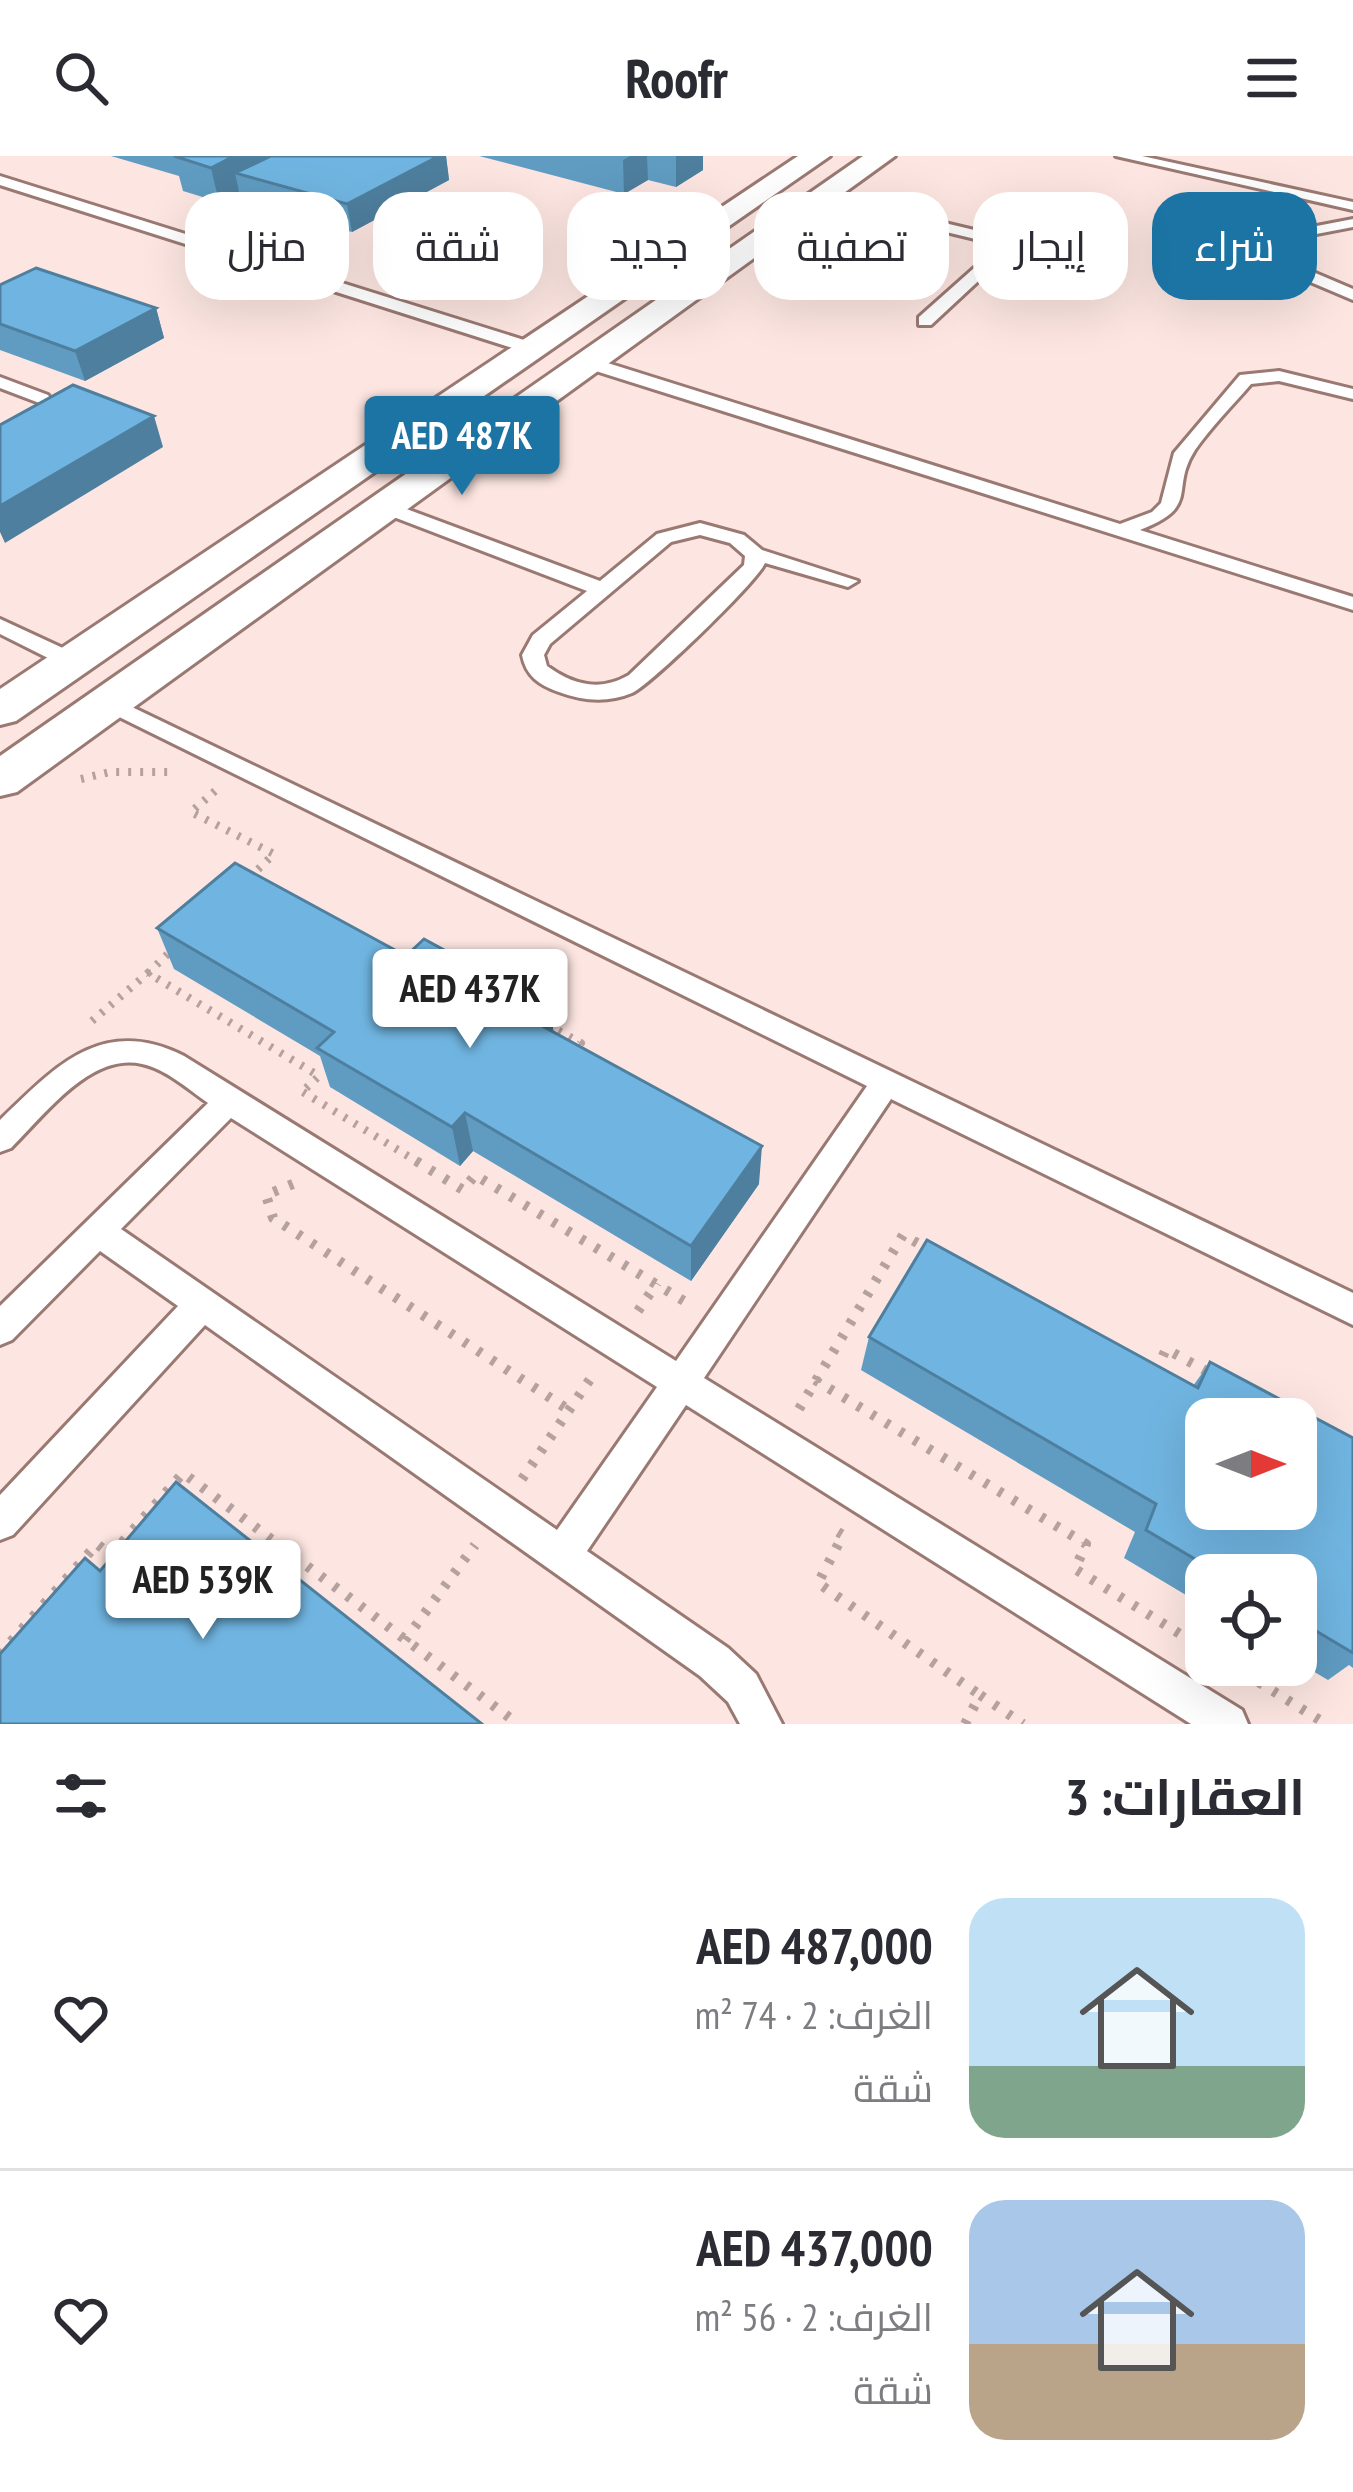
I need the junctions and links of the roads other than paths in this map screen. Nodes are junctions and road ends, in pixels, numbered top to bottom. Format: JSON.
{"nodes":[{"id":1,"x":816,"y":156,"type":"edge"},
{"id":2,"x":826,"y":156,"type":"edge"},
{"id":3,"x":881,"y":156,"type":"edge"},
{"id":4,"x":1123,"y":156,"type":"edge"},
{"id":5,"x":0,"y":180,"type":"edge"},
{"id":6,"x":831,"y":192,"type":"edge"},
{"id":7,"x":1353,"y":206,"type":"edge"},
{"id":8,"x":1353,"y":223,"type":"edge"},
{"id":9,"x":949,"y":228,"type":"edge"},
{"id":10,"x":752,"y":250,"type":"joint"},
{"id":11,"x":1353,"y":295,"type":"edge"},
{"id":12,"x":949,"y":299,"type":"edge"},
{"id":13,"x":948,"y":300,"type":"edge"},
{"id":14,"x":925,"y":321,"type":"dead end"},
{"id":15,"x":531,"y":348,"type":"junction"},
{"id":16,"x":589,"y":364,"type":"junction"},
{"id":17,"x":0,"y":382,"type":"edge"},
{"id":18,"x":1353,"y":394,"type":"edge"},
{"id":19,"x":42,"y":399,"type":"edge"},
{"id":20,"x":386,"y":507,"type":"junction"},
{"id":21,"x":1121,"y":531,"type":"junction"},
{"id":22,"x":755,"y":554,"type":"junction"},
{"id":23,"x":848,"y":581,"type":"dead end"},
{"id":24,"x":602,"y":589,"type":"junction"},
{"id":25,"x":1353,"y":604,"type":"edge"},
{"id":26,"x":0,"y":626,"type":"edge"},
{"id":27,"x":72,"y":661,"type":"junction"},
{"id":28,"x":109,"y":703,"type":"junction"},
{"id":29,"x":0,"y":710,"type":"edge"},
{"id":30,"x":0,"y":780,"type":"edge"},
{"id":31,"x":886,"y":1082,"type":"junction"},
{"id":32,"x":229,"y":1100,"type":"junction"},
{"id":33,"x":0,"y":1138,"type":"edge"},
{"id":34,"x":98,"y":1231,"type":"junction"},
{"id":35,"x":202,"y":1304,"type":"junction"},
{"id":36,"x":1353,"y":1310,"type":"edge"},
{"id":37,"x":0,"y":1329,"type":"edge"},
{"id":38,"x":681,"y":1383,"type":"junction"},
{"id":39,"x":0,"y":1522,"type":"edge"},
{"id":40,"x":562,"y":1556,"type":"junction"},
{"id":41,"x":762,"y":1724,"type":"edge"},
{"id":42,"x":1228,"y":1724,"type":"edge"}],
"edges":[{"from":1,"to":15,"type":"street"},
{"from":2,"to":10,"type":"street"},
{"from":3,"to":6,"type":"street"},
{"from":4,"to":7,"type":"lane"},
{"from":5,"to":15,"type":"lane"},
{"from":8,"to":11,"type":"lane"},
{"from":9,"to":12,"type":"lane"},
{"from":10,"to":16,"type":"street"},
{"from":13,"to":14,"type":"lane"},
{"from":15,"to":27,"type":"street"},
{"from":16,"to":20,"type":"street"},
{"from":16,"to":21,"type":"lane"},
{"from":17,"to":19,"type":"lane"},
{"from":18,"to":21,"type":"lane"},
{"from":20,"to":24,"type":"lane"},
{"from":20,"to":28,"type":"street"},
{"from":21,"to":25,"type":"lane"},
{"from":22,"to":23,"type":"lane"},
{"from":22,"to":24,"type":"lane"},
{"from":22,"to":24,"type":"lane"},
{"from":26,"to":27,"type":"lane"},
{"from":27,"to":29,"type":"street"},
{"from":28,"to":30,"type":"street"},
{"from":28,"to":31,"type":"lane"},
{"from":31,"to":36,"type":"lane"},
{"from":31,"to":38,"type":"lane"},
{"from":32,"to":33,"type":"lane"},
{"from":32,"to":34,"type":"lane"},
{"from":32,"to":38,"type":"lane"},
{"from":34,"to":35,"type":"lane"},
{"from":34,"to":37,"type":"lane"},
{"from":35,"to":39,"type":"lane"},
{"from":35,"to":40,"type":"lane"},
{"from":38,"to":40,"type":"lane"},
{"from":38,"to":42,"type":"lane"},
{"from":40,"to":41,"type":"lane"}]}
